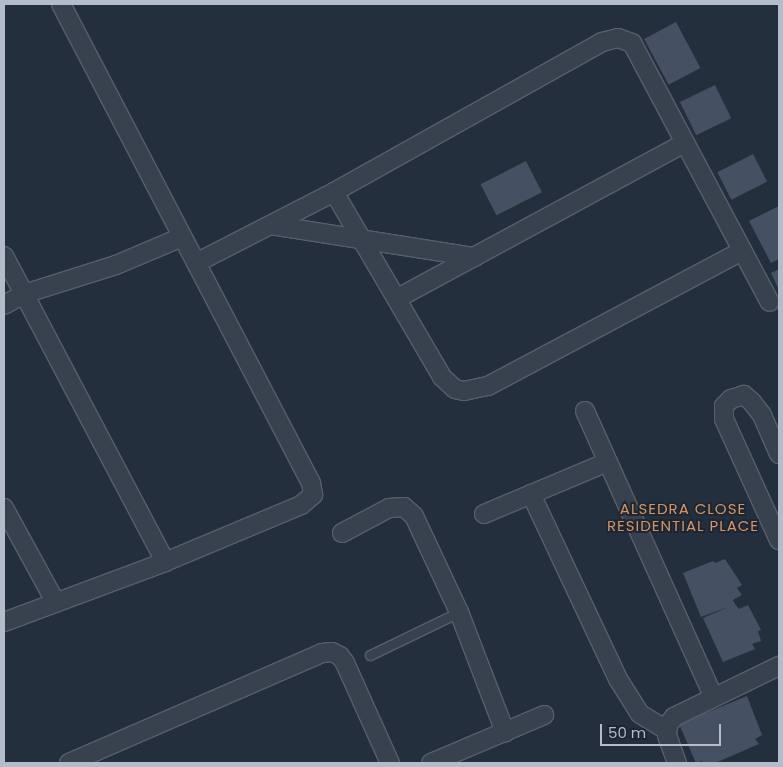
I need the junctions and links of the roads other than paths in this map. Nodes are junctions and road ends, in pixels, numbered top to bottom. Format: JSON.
{"nodes":[{"id":1,"x":61,"y":4,"type":"edge"},
{"id":2,"x":685,"y":143,"type":"junction"},
{"id":3,"x":334,"y":192,"type":"junction"},
{"id":4,"x":271,"y":225,"type":"junction"},
{"id":5,"x":182,"y":237,"type":"junction"},
{"id":6,"x":363,"y":239,"type":"junction"},
{"id":7,"x":742,"y":251,"type":"junction"},
{"id":8,"x":4,"y":256,"type":"edge"},
{"id":9,"x":474,"y":257,"type":"junction"},
{"id":10,"x":196,"y":263,"type":"junction"},
{"id":11,"x":24,"y":294,"type":"junction"},
{"id":12,"x":398,"y":298,"type":"junction"},
{"id":13,"x":770,"y":302,"type":"dead end"},
{"id":14,"x":4,"y":305,"type":"edge"},
{"id":15,"x":585,"y":411,"type":"dead end"},
{"id":16,"x":779,"y":454,"type":"edge"},
{"id":17,"x":608,"y":462,"type":"junction"},
{"id":18,"x":531,"y":494,"type":"junction"},
{"id":19,"x":4,"y":508,"type":"edge"},
{"id":20,"x":484,"y":514,"type":"dead end"},
{"id":21,"x":342,"y":534,"type":"dead end"},
{"id":22,"x":779,"y":540,"type":"edge"},
{"id":23,"x":165,"y":562,"type":"junction"},
{"id":24,"x":56,"y":603,"type":"junction"},
{"id":25,"x":459,"y":612,"type":"junction"},
{"id":26,"x":4,"y":622,"type":"edge"},
{"id":27,"x":370,"y":655,"type":"dead end"},
{"id":28,"x":779,"y":666,"type":"edge"},
{"id":29,"x":713,"y":696,"type":"junction"},
{"id":30,"x":544,"y":715,"type":"dead end"},
{"id":31,"x":667,"y":730,"type":"junction"},
{"id":32,"x":505,"y":732,"type":"junction"},
{"id":33,"x":69,"y":763,"type":"edge"},
{"id":34,"x":390,"y":763,"type":"edge"},
{"id":35,"x":432,"y":763,"type":"edge"},
{"id":36,"x":677,"y":763,"type":"edge"}],
"edges":[{"from":1,"to":5,"type":"street"},
{"from":2,"to":3,"type":"street"},
{"from":2,"to":7,"type":"street"},
{"from":2,"to":9,"type":"street"},
{"from":3,"to":4,"type":"street"},
{"from":3,"to":6,"type":"street"},
{"from":4,"to":6,"type":"street"},
{"from":4,"to":10,"type":"street"},
{"from":5,"to":10,"type":"street"},
{"from":5,"to":11,"type":"street"},
{"from":6,"to":9,"type":"street"},
{"from":6,"to":12,"type":"street"},
{"from":7,"to":12,"type":"street"},
{"from":7,"to":13,"type":"street"},
{"from":8,"to":11,"type":"street"},
{"from":9,"to":12,"type":"street"},
{"from":10,"to":23,"type":"street"},
{"from":11,"to":14,"type":"street"},
{"from":11,"to":23,"type":"street"},
{"from":15,"to":17,"type":"street"},
{"from":16,"to":22,"type":"street"},
{"from":17,"to":18,"type":"street"},
{"from":17,"to":29,"type":"street"},
{"from":18,"to":20,"type":"street"},
{"from":18,"to":31,"type":"street"},
{"from":19,"to":24,"type":"street"},
{"from":21,"to":25,"type":"street"},
{"from":23,"to":24,"type":"street"},
{"from":24,"to":26,"type":"street"},
{"from":25,"to":27,"type":"lane"},
{"from":25,"to":32,"type":"street"},
{"from":28,"to":29,"type":"street"},
{"from":29,"to":31,"type":"street"},
{"from":30,"to":32,"type":"street"},
{"from":31,"to":36,"type":"street"},
{"from":32,"to":35,"type":"street"},
{"from":33,"to":34,"type":"street"}]}
